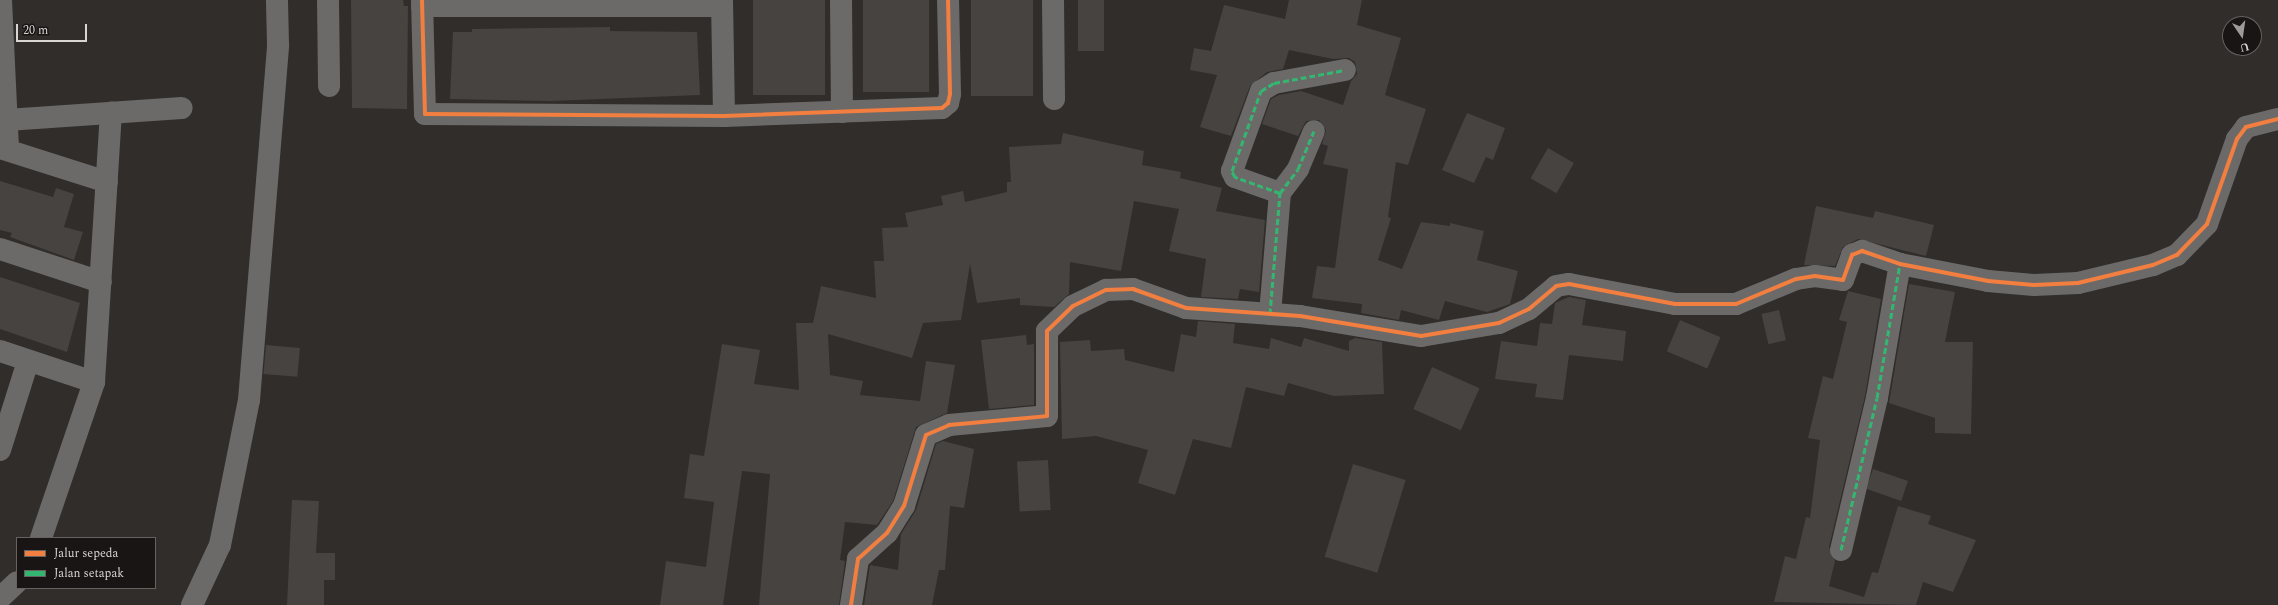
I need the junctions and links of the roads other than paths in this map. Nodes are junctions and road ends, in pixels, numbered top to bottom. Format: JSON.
{"nodes":[{"id":1,"x":1,"y":0,"type":"edge"},
{"id":2,"x":277,"y":0,"type":"edge"},
{"id":3,"x":328,"y":0,"type":"edge"},
{"id":4,"x":841,"y":0,"type":"edge"},
{"id":5,"x":948,"y":0,"type":"edge"},
{"id":6,"x":1053,"y":0,"type":"edge"},
{"id":7,"x":422,"y":3,"type":"edge"},
{"id":8,"x":722,"y":3,"type":"edge"},
{"id":9,"x":2,"y":51,"type":"edge"},
{"id":10,"x":1345,"y":70,"type":"dead end"},
{"id":11,"x":329,"y":86,"type":"dead end"},
{"id":12,"x":1054,"y":99,"type":"dead end"},
{"id":13,"x":182,"y":108,"type":"dead end"},
{"id":14,"x":842,"y":112,"type":"junction"},
{"id":15,"x":111,"y":113,"type":"junction"},
{"id":16,"x":724,"y":116,"type":"junction"},
{"id":17,"x":6,"y":120,"type":"junction"},
{"id":18,"x":2278,"y":120,"type":"edge"},
{"id":19,"x":1314,"y":131,"type":"dead end"},
{"id":20,"x":4,"y":149,"type":"edge"},
{"id":21,"x":107,"y":182,"type":"junction"},
{"id":22,"x":1280,"y":193,"type":"junction"},
{"id":23,"x":0,"y":249,"type":"edge"},
{"id":24,"x":1900,"y":264,"type":"junction"},
{"id":25,"x":101,"y":282,"type":"junction"},
{"id":26,"x":1270,"y":314,"type":"junction"},
{"id":27,"x":0,"y":351,"type":"edge"},
{"id":28,"x":28,"y":360,"type":"junction"},
{"id":29,"x":94,"y":382,"type":"junction"},
{"id":30,"x":0,"y":450,"type":"edge"},
{"id":31,"x":41,"y":537,"type":"edge"},
{"id":32,"x":1841,"y":550,"type":"dead end"},
{"id":33,"x":16,"y":583,"type":"edge"},
{"id":34,"x":0,"y":598,"type":"edge"},
{"id":35,"x":192,"y":605,"type":"edge"},
{"id":36,"x":851,"y":605,"type":"edge"}],
"edges":[{"from":1,"to":9,"type":"street"},
{"from":2,"to":35,"type":"street"},
{"from":3,"to":11,"type":"street"},
{"from":4,"to":14,"type":"street"},
{"from":5,"to":14,"type":"street"},
{"from":6,"to":12,"type":"street"},
{"from":7,"to":8,"type":"street"},
{"from":7,"to":16,"type":"street"},
{"from":8,"to":16,"type":"street"},
{"from":9,"to":17,"type":"street"},
{"from":10,"to":22,"type":"street"},
{"from":13,"to":15,"type":"street"},
{"from":14,"to":16,"type":"street"},
{"from":15,"to":17,"type":"street"},
{"from":15,"to":21,"type":"street"},
{"from":17,"to":20,"type":"street"},
{"from":18,"to":24,"type":"street"},
{"from":19,"to":22,"type":"street"},
{"from":20,"to":21,"type":"street"},
{"from":21,"to":25,"type":"street"},
{"from":22,"to":26,"type":"street"},
{"from":23,"to":25,"type":"street"},
{"from":24,"to":26,"type":"street"},
{"from":24,"to":32,"type":"street"},
{"from":25,"to":29,"type":"street"},
{"from":26,"to":36,"type":"street"},
{"from":27,"to":28,"type":"street"},
{"from":28,"to":29,"type":"street"},
{"from":28,"to":30,"type":"street"},
{"from":29,"to":31,"type":"street"},
{"from":33,"to":34,"type":"street"}]}
